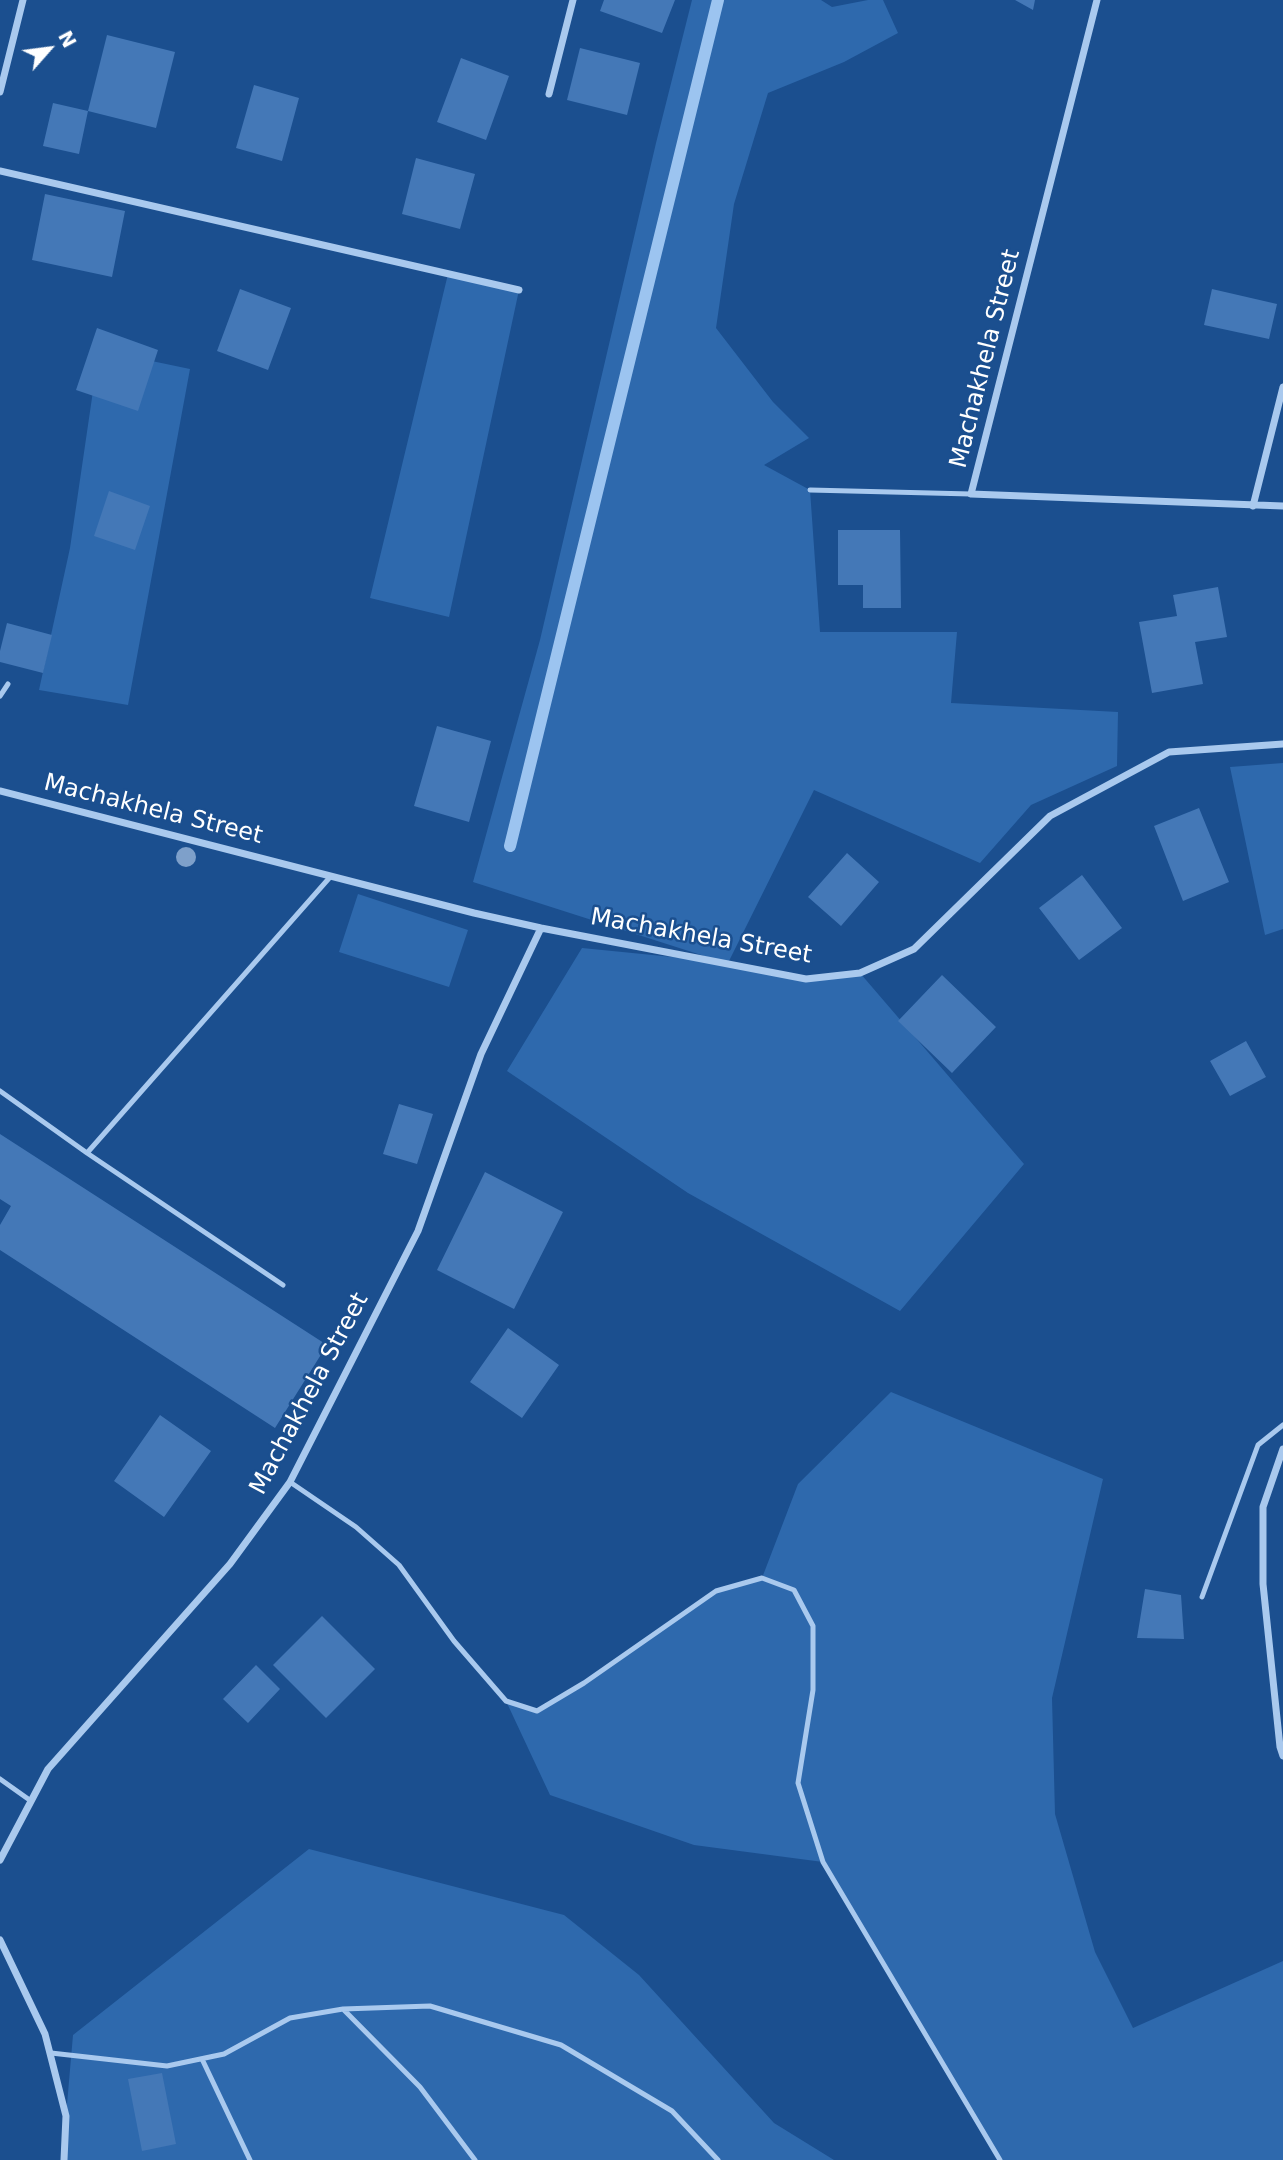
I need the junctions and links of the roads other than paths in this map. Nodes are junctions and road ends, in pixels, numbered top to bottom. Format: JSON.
{"nodes":[{"id":1,"x":23,"y":0,"type":"edge"},
{"id":2,"x":573,"y":0,"type":"edge"},
{"id":3,"x":1097,"y":0,"type":"edge"},
{"id":4,"x":0,"y":92,"type":"edge"},
{"id":5,"x":548,"y":94,"type":"dead end"},
{"id":6,"x":0,"y":171,"type":"edge"},
{"id":7,"x":519,"y":290,"type":"dead end"},
{"id":8,"x":1283,"y":387,"type":"edge"},
{"id":9,"x":810,"y":490,"type":"dead end"},
{"id":10,"x":971,"y":494,"type":"junction"},
{"id":11,"x":1253,"y":506,"type":"junction"},
{"id":12,"x":1283,"y":506,"type":"edge"},
{"id":13,"x":8,"y":684,"type":"dead end"},
{"id":14,"x":0,"y":696,"type":"edge"},
{"id":15,"x":1283,"y":744,"type":"edge"},
{"id":16,"x":0,"y":791,"type":"edge"},
{"id":17,"x":331,"y":876,"type":"junction"},
{"id":18,"x":541,"y":928,"type":"junction"},
{"id":19,"x":0,"y":1091,"type":"edge"},
{"id":20,"x":87,"y":1153,"type":"junction"},
{"id":21,"x":283,"y":1285,"type":"dead end"},
{"id":22,"x":1283,"y":1425,"type":"edge"},
{"id":23,"x":1283,"y":1449,"type":"edge"},
{"id":24,"x":290,"y":1482,"type":"junction"},
{"id":25,"x":1202,"y":1597,"type":"dead end"},
{"id":26,"x":1283,"y":1756,"type":"edge"},
{"id":27,"x":0,"y":1779,"type":"edge"},
{"id":28,"x":31,"y":1801,"type":"junction"},
{"id":29,"x":0,"y":1860,"type":"edge"},
{"id":30,"x":0,"y":1940,"type":"edge"},
{"id":31,"x":343,"y":2009,"type":"junction"},
{"id":32,"x":51,"y":2053,"type":"junction"},
{"id":33,"x":202,"y":2059,"type":"junction"},
{"id":34,"x":64,"y":2160,"type":"edge"},
{"id":35,"x":250,"y":2160,"type":"edge"},
{"id":36,"x":475,"y":2160,"type":"edge"},
{"id":37,"x":718,"y":2160,"type":"edge"},
{"id":38,"x":1000,"y":2160,"type":"edge"}],
"edges":[{"from":1,"to":4,"type":"street"},
{"from":2,"to":5,"type":"street"},
{"from":3,"to":10,"type":"street","name":"Machakhela Street"},
{"from":6,"to":7,"type":"street"},
{"from":8,"to":11,"type":"street"},
{"from":9,"to":10,"type":"lane"},
{"from":10,"to":11,"type":"street","name":"Machakhela Street"},
{"from":11,"to":12,"type":"street","name":"Machakhela Street"},
{"from":13,"to":14,"type":"lane"},
{"from":15,"to":18,"type":"street","name":"Machakhela Street"},
{"from":16,"to":17,"type":"street","name":"Machakhela Street"},
{"from":17,"to":18,"type":"street","name":"Machakhela Street"},
{"from":17,"to":20,"type":"lane"},
{"from":18,"to":24,"type":"street","name":"Machakhela Street"},
{"from":19,"to":20,"type":"lane"},
{"from":20,"to":21,"type":"lane"},
{"from":22,"to":25,"type":"lane"},
{"from":23,"to":26,"type":"street"},
{"from":24,"to":28,"type":"street","name":"Machakhela Street"},
{"from":24,"to":38,"type":"lane"},
{"from":27,"to":28,"type":"lane"},
{"from":28,"to":29,"type":"street","name":"Machakhela Street"},
{"from":30,"to":32,"type":"street"},
{"from":31,"to":33,"type":"lane"},
{"from":31,"to":36,"type":"lane"},
{"from":31,"to":37,"type":"lane"},
{"from":32,"to":33,"type":"lane"},
{"from":32,"to":34,"type":"street"},
{"from":33,"to":35,"type":"lane"}]}
